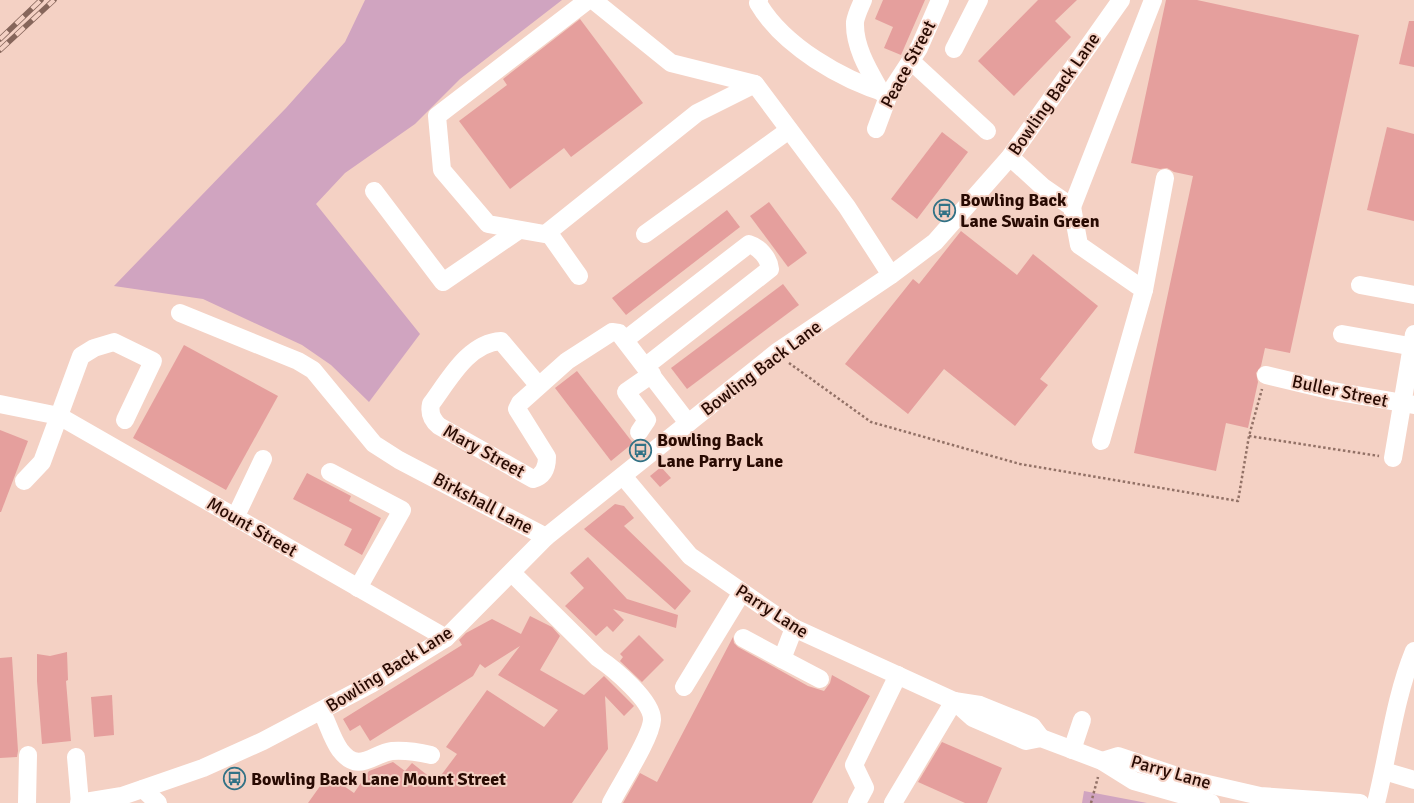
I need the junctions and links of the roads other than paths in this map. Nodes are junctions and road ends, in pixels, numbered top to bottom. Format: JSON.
{"nodes":[{"id":1,"x":588,"y":0,"type":"edge"},
{"id":2,"x":593,"y":0,"type":"edge"},
{"id":3,"x":759,"y":0,"type":"edge"},
{"id":4,"x":863,"y":0,"type":"edge"},
{"id":5,"x":940,"y":0,"type":"edge"},
{"id":6,"x":979,"y":0,"type":"edge"},
{"id":7,"x":1122,"y":0,"type":"edge"},
{"id":8,"x":1153,"y":0,"type":"edge"},
{"id":9,"x":954,"y":49,"type":"dead end"},
{"id":10,"x":910,"y":62,"type":"junction"},
{"id":11,"x":755,"y":84,"type":"junction"},
{"id":12,"x":885,"y":93,"type":"junction"},
{"id":13,"x":876,"y":129,"type":"dead end"},
{"id":14,"x":789,"y":130,"type":"junction"},
{"id":15,"x":987,"y":131,"type":"dead end"},
{"id":16,"x":1010,"y":157,"type":"junction"},
{"id":17,"x":1165,"y":178,"type":"dead end"},
{"id":18,"x":374,"y":191,"type":"dead end"},
{"id":19,"x":1072,"y":207,"type":"junction"},
{"id":20,"x":519,"y":230,"type":"junction"},
{"id":21,"x":645,"y":234,"type":"dead end"},
{"id":22,"x":550,"y":235,"type":"junction"},
{"id":23,"x":891,"y":275,"type":"junction"},
{"id":24,"x":579,"y":276,"type":"dead end"},
{"id":25,"x":1360,"y":285,"type":"dead end"},
{"id":26,"x":1144,"y":290,"type":"junction"},
{"id":27,"x":1414,"y":295,"type":"edge"},
{"id":28,"x":180,"y":313,"type":"dead end"},
{"id":29,"x":1342,"y":334,"type":"dead end"},
{"id":30,"x":625,"y":340,"type":"junction"},
{"id":31,"x":1413,"y":342,"type":"edge"},
{"id":32,"x":649,"y":370,"type":"junction"},
{"id":33,"x":1266,"y":375,"type":"road end"},
{"id":34,"x":539,"y":386,"type":"junction"},
{"id":35,"x":0,"y":404,"type":"edge"},
{"id":36,"x":1408,"y":404,"type":"edge"},
{"id":37,"x":59,"y":416,"type":"junction"},
{"id":38,"x":125,"y":420,"type":"dead end"},
{"id":39,"x":688,"y":423,"type":"junction"},
{"id":40,"x":638,"y":432,"type":"dead end"},
{"id":41,"x":1101,"y":441,"type":"dead end"},
{"id":42,"x":1393,"y":458,"type":"road end"},
{"id":43,"x":263,"y":460,"type":"dead end"},
{"id":44,"x":330,"y":472,"type":"dead end"},
{"id":45,"x":622,"y":476,"type":"junction"},
{"id":46,"x":24,"y":481,"type":"dead end"},
{"id":47,"x":235,"y":518,"type":"junction"},
{"id":48,"x":546,"y":537,"type":"junction"},
{"id":49,"x":512,"y":573,"type":"junction"},
{"id":50,"x":358,"y":588,"type":"junction"},
{"id":51,"x":742,"y":592,"type":"junction"},
{"id":52,"x":794,"y":628,"type":"junction"},
{"id":53,"x":446,"y":638,"type":"junction"},
{"id":54,"x":743,"y":638,"type":"dead end"},
{"id":55,"x":1414,"y":651,"type":"edge"},
{"id":56,"x":782,"y":659,"type":"junction"},
{"id":57,"x":898,"y":675,"type":"junction"},
{"id":58,"x":820,"y":679,"type":"dead end"},
{"id":59,"x":684,"y":688,"type":"dead end"},
{"id":60,"x":954,"y":701,"type":"junction"},
{"id":61,"x":322,"y":712,"type":"junction"},
{"id":62,"x":1082,"y":720,"type":"dead end"},
{"id":63,"x":1072,"y":750,"type":"junction"},
{"id":64,"x":28,"y":755,"type":"dead end"},
{"id":65,"x":431,"y":755,"type":"dead end"},
{"id":66,"x":76,"y":757,"type":"dead end"},
{"id":67,"x":1102,"y":761,"type":"junction"},
{"id":68,"x":1384,"y":771,"type":"junction"},
{"id":69,"x":1414,"y":780,"type":"edge"},
{"id":70,"x":143,"y":789,"type":"junction"},
{"id":71,"x":27,"y":803,"type":"edge"},
{"id":72,"x":80,"y":803,"type":"edge"},
{"id":73,"x":158,"y":803,"type":"edge"},
{"id":74,"x":611,"y":803,"type":"edge"},
{"id":75,"x":857,"y":803,"type":"edge"},
{"id":76,"x":893,"y":803,"type":"edge"},
{"id":77,"x":1211,"y":803,"type":"edge"},
{"id":78,"x":1360,"y":803,"type":"edge"},
{"id":79,"x":1376,"y":803,"type":"edge"}],
"edges":[{"from":1,"to":20,"type":"street"},
{"from":2,"to":11,"type":"street"},
{"from":3,"to":12,"type":"street"},
{"from":4,"to":12,"type":"street"},
{"from":5,"to":10,"type":"street","name":"Peace Street"},
{"from":6,"to":9,"type":"street"},
{"from":7,"to":16,"type":"street","name":"Bowling Back Lane"},
{"from":8,"to":19,"type":"street"},
{"from":10,"to":12,"type":"street","name":"Peace Street"},
{"from":10,"to":15,"type":"street"},
{"from":11,"to":14,"type":"street"},
{"from":11,"to":22,"type":"street"},
{"from":12,"to":13,"type":"street","name":"Peace Street"},
{"from":14,"to":21,"type":"street"},
{"from":14,"to":23,"type":"street"},
{"from":16,"to":19,"type":"street"},
{"from":16,"to":23,"type":"street","name":"Bowling Back Lane"},
{"from":17,"to":26,"type":"street"},
{"from":18,"to":20,"type":"street"},
{"from":19,"to":26,"type":"street"},
{"from":20,"to":22,"type":"street"},
{"from":22,"to":24,"type":"street"},
{"from":23,"to":39,"type":"street","name":"Bowling Back Lane"},
{"from":25,"to":27,"type":"street"},
{"from":26,"to":41,"type":"street"},
{"from":28,"to":48,"type":"street","name":"Birkshall Lane"},
{"from":29,"to":31,"type":"street"},
{"from":30,"to":32,"type":"street"},
{"from":30,"to":32,"type":"street"},
{"from":30,"to":34,"type":"street","name":"Mary Street"},
{"from":31,"to":36,"type":"street"},
{"from":32,"to":39,"type":"street"},
{"from":32,"to":40,"type":"street"},
{"from":33,"to":36,"type":"street","name":"Buller Street"},
{"from":34,"to":34,"type":"street","name":"Mary Street"},
{"from":35,"to":37,"type":"street","name":"Mount Street"},
{"from":36,"to":42,"type":"street"},
{"from":37,"to":38,"type":"street"},
{"from":37,"to":46,"type":"street"},
{"from":37,"to":47,"type":"street","name":"Mount Street"},
{"from":39,"to":45,"type":"street","name":"Bowling Back Lane"},
{"from":43,"to":47,"type":"street"},
{"from":44,"to":50,"type":"street"},
{"from":45,"to":48,"type":"street","name":"Bowling Back Lane"},
{"from":45,"to":51,"type":"street","name":"Parry Lane"},
{"from":47,"to":50,"type":"street","name":"Mount Street"},
{"from":48,"to":49,"type":"street","name":"Bowling Back Lane"},
{"from":49,"to":53,"type":"street","name":"Bowling Back Lane"},
{"from":49,"to":74,"type":"street"},
{"from":50,"to":53,"type":"street","name":"Mount Street"},
{"from":51,"to":52,"type":"street","name":"Parry Lane"},
{"from":51,"to":59,"type":"street"},
{"from":52,"to":56,"type":"street"},
{"from":52,"to":57,"type":"street","name":"Parry Lane"},
{"from":53,"to":61,"type":"street","name":"Bowling Back Lane"},
{"from":54,"to":56,"type":"street"},
{"from":55,"to":68,"type":"street"},
{"from":56,"to":58,"type":"street"},
{"from":57,"to":60,"type":"street","name":"Parry Lane"},
{"from":57,"to":75,"type":"street"},
{"from":60,"to":63,"type":"street","name":"Parry Lane"},
{"from":60,"to":76,"type":"street"},
{"from":61,"to":65,"type":"street"},
{"from":61,"to":70,"type":"street","name":"Bowling Back Lane"},
{"from":62,"to":63,"type":"street"},
{"from":63,"to":67,"type":"street","name":"Parry Lane"},
{"from":64,"to":71,"type":"street"},
{"from":66,"to":72,"type":"street"},
{"from":67,"to":77,"type":"street","name":"Parry Lane"},
{"from":67,"to":78,"type":"street","name":"Parry Lane"},
{"from":68,"to":69,"type":"street"},
{"from":68,"to":79,"type":"street"},
{"from":70,"to":72,"type":"street","name":"Bowling Back Lane"},
{"from":70,"to":73,"type":"street"}]}
